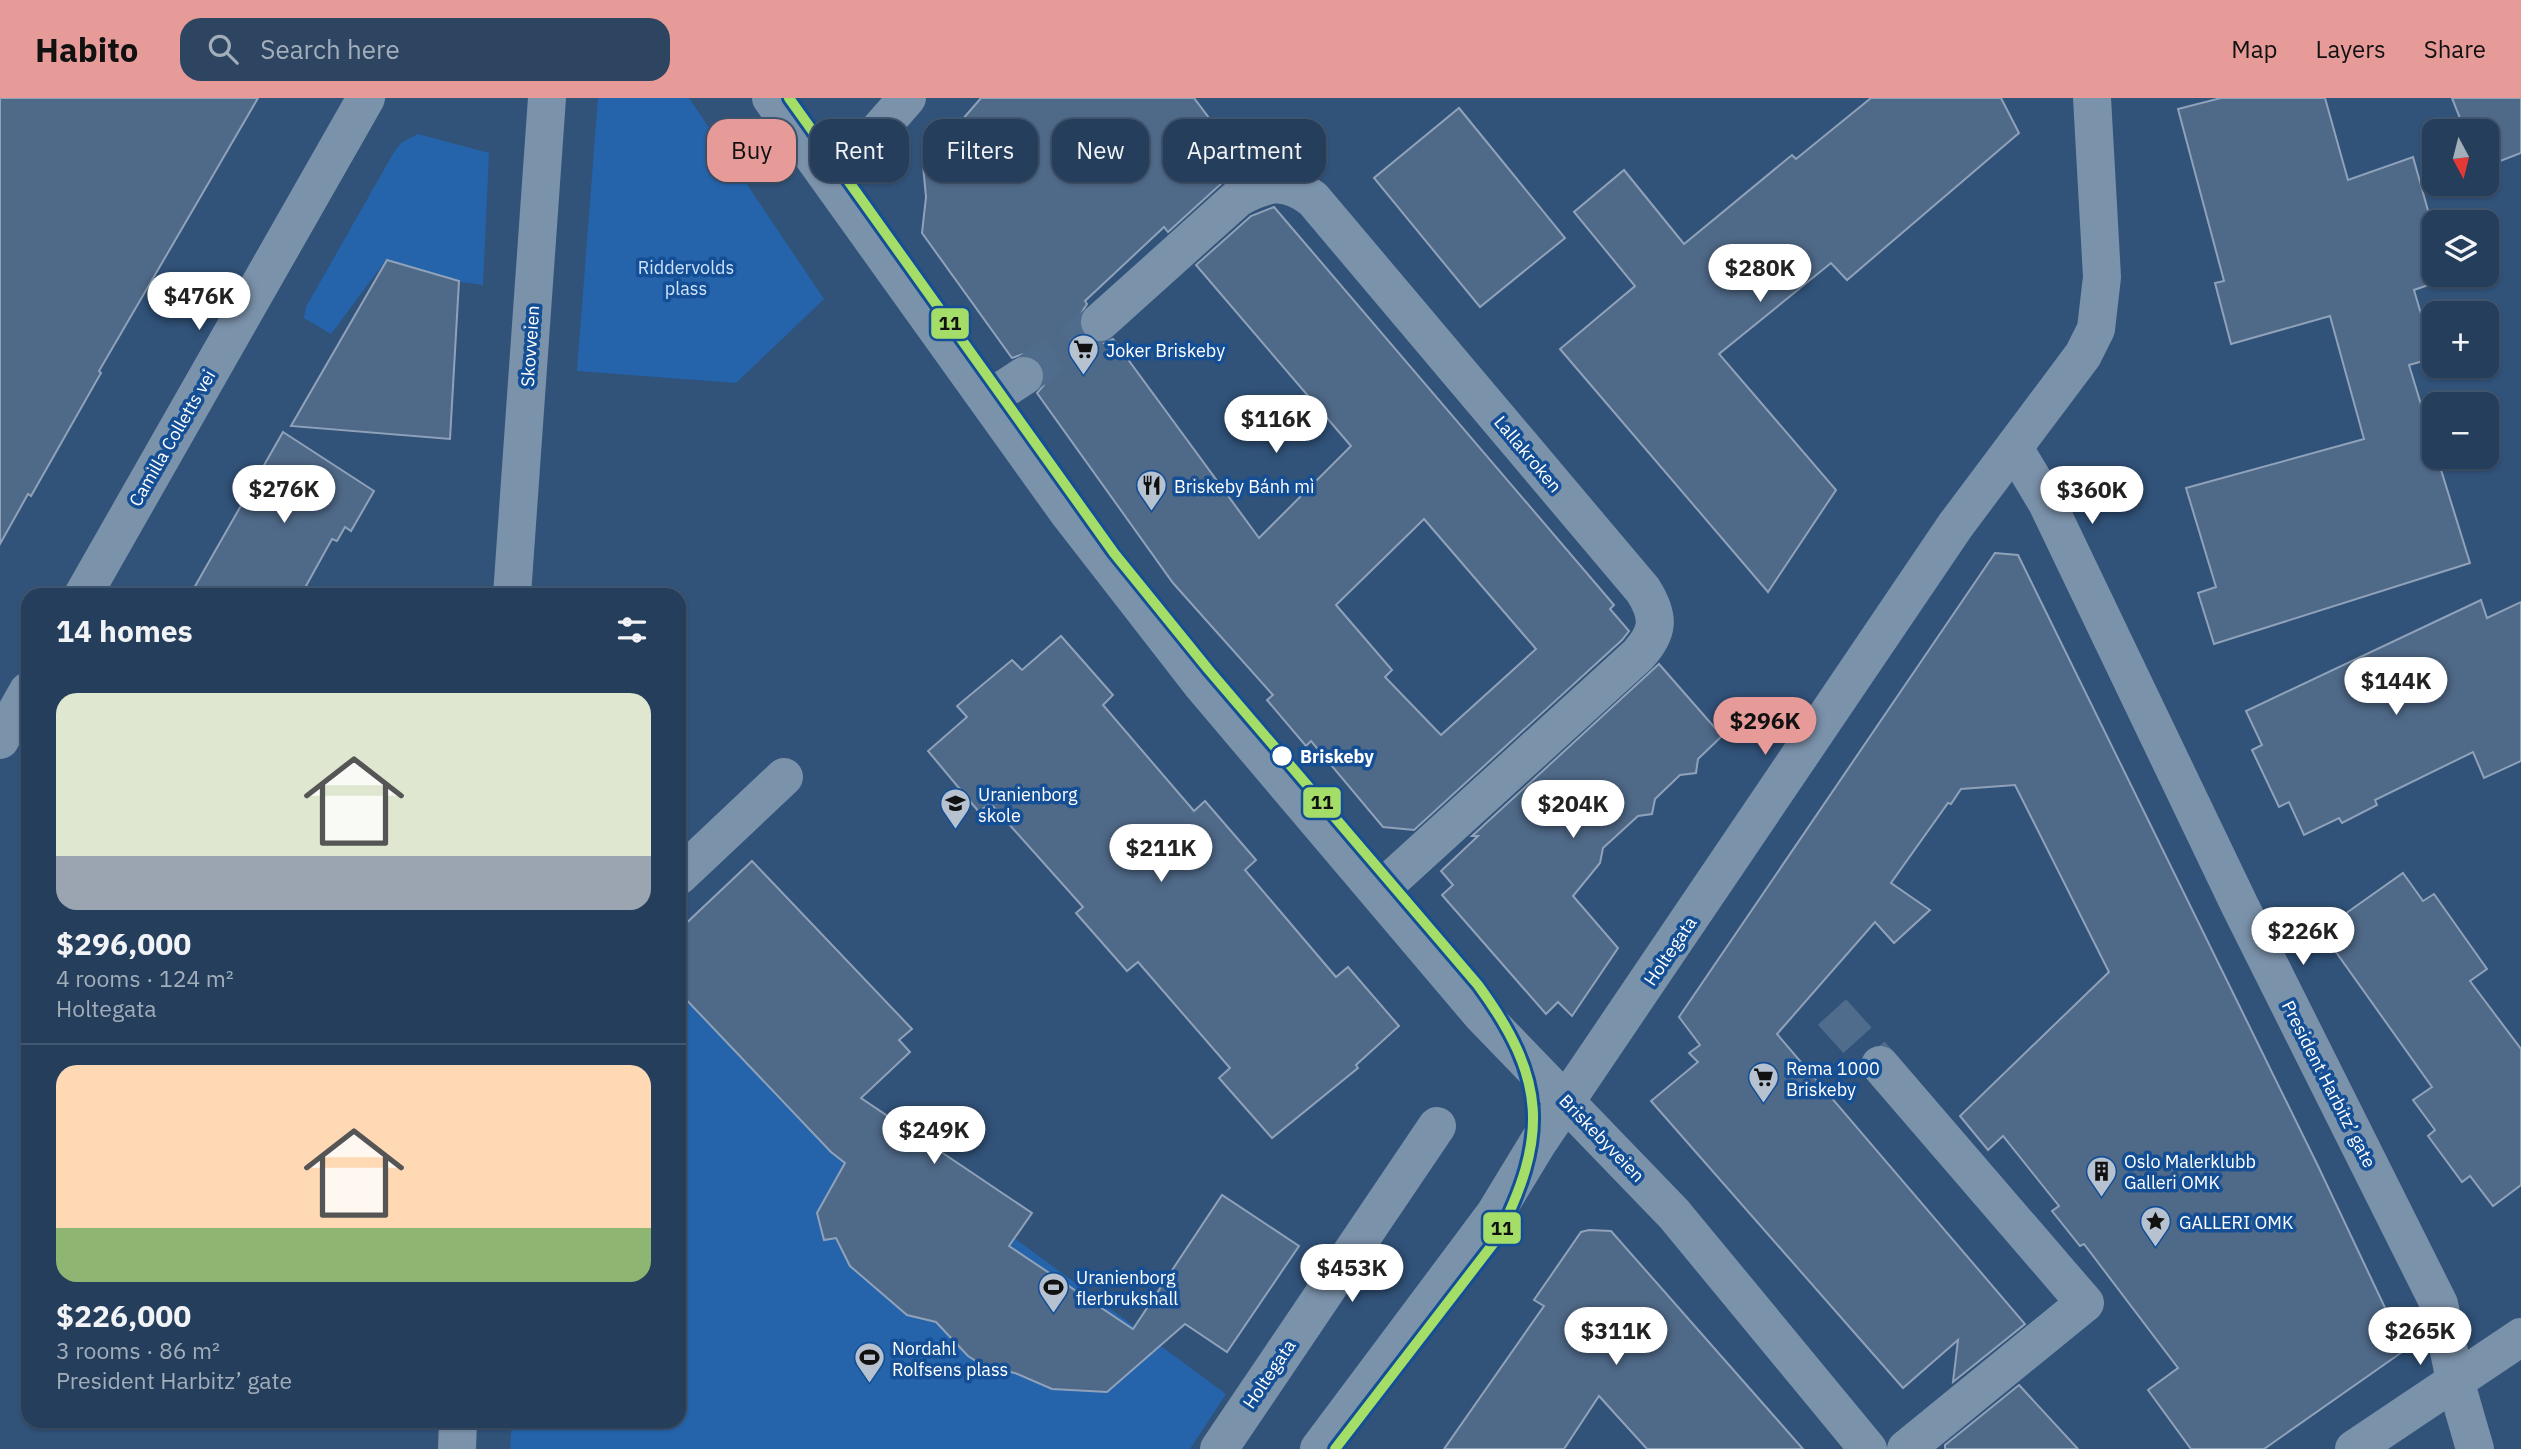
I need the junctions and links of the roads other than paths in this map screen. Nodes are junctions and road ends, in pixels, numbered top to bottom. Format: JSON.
{"nodes":[{"id":1,"x":366,"y":98,"type":"edge"},
{"id":2,"x":547,"y":98,"type":"edge"},
{"id":3,"x":771,"y":98,"type":"edge"},
{"id":4,"x":907,"y":98,"type":"edge"},
{"id":5,"x":2092,"y":98,"type":"edge"},
{"id":6,"x":889,"y":119,"type":"edge"},
{"id":7,"x":810,"y":150,"type":"edge"},
{"id":8,"x":834,"y":182,"type":"edge"},
{"id":9,"x":1100,"y":322,"type":"tunnel mouth"},
{"id":10,"x":1024,"y":376,"type":"tunnel mouth"},
{"id":11,"x":989,"y":399,"type":"junction"},
{"id":12,"x":2014,"y":448,"type":"junction"},
{"id":13,"x":87,"y":588,"type":"edge"},
{"id":14,"x":512,"y":588,"type":"edge"},
{"id":15,"x":21,"y":703,"type":"edge"},
{"id":16,"x":0,"y":740,"type":"edge"},
{"id":17,"x":784,"y":777,"type":"dead end"},
{"id":18,"x":686,"y":869,"type":"edge"},
{"id":19,"x":1379,"y":891,"type":"junction"},
{"id":20,"x":1880,"y":1065,"type":"tunnel mouth"},
{"id":21,"x":1567,"y":1102,"type":"junction"},
{"id":22,"x":1437,"y":1126,"type":"dead end"},
{"id":23,"x":2521,"y":1337,"type":"edge"},
{"id":24,"x":2455,"y":1380,"type":"junction"},
{"id":25,"x":458,"y":1428,"type":"edge"},
{"id":26,"x":457,"y":1449,"type":"edge"},
{"id":27,"x":1219,"y":1449,"type":"edge"},
{"id":28,"x":1319,"y":1449,"type":"edge"},
{"id":29,"x":1868,"y":1449,"type":"edge"},
{"id":30,"x":1906,"y":1449,"type":"edge"},
{"id":31,"x":2354,"y":1449,"type":"edge"},
{"id":32,"x":2475,"y":1449,"type":"edge"}],
"edges":[{"from":1,"to":13,"type":"street","name":"Camilla Colletts vei"},
{"from":2,"to":14,"type":"street","name":"Skovveien"},
{"from":3,"to":7,"type":"street","name":"Briskebyveien"},
{"from":4,"to":6,"type":"street"},
{"from":5,"to":12,"type":"street"},
{"from":8,"to":11,"type":"street","name":"Briskebyveien"},
{"from":9,"to":19,"type":"street","name":"Lallakroken"},
{"from":10,"to":11,"type":"street"},
{"from":11,"to":19,"type":"street","name":"Briskebyveien"},
{"from":12,"to":21,"type":"street","name":"Holtegata"},
{"from":12,"to":24,"type":"street","name":"President Harbitz’ gate"},
{"from":15,"to":16,"type":"street"},
{"from":17,"to":18,"type":"street"},
{"from":19,"to":21,"type":"street","name":"Briskebyveien"},
{"from":20,"to":30,"type":"street"},
{"from":21,"to":28,"type":"street","name":"Holtegata"},
{"from":21,"to":29,"type":"street","name":"Briskebyveien"},
{"from":22,"to":27,"type":"street","name":"Holtegata"},
{"from":23,"to":24,"type":"street"},
{"from":24,"to":31,"type":"street"},
{"from":24,"to":32,"type":"street","name":"President Harbitz’ gate"},
{"from":25,"to":26,"type":"street"}]}
